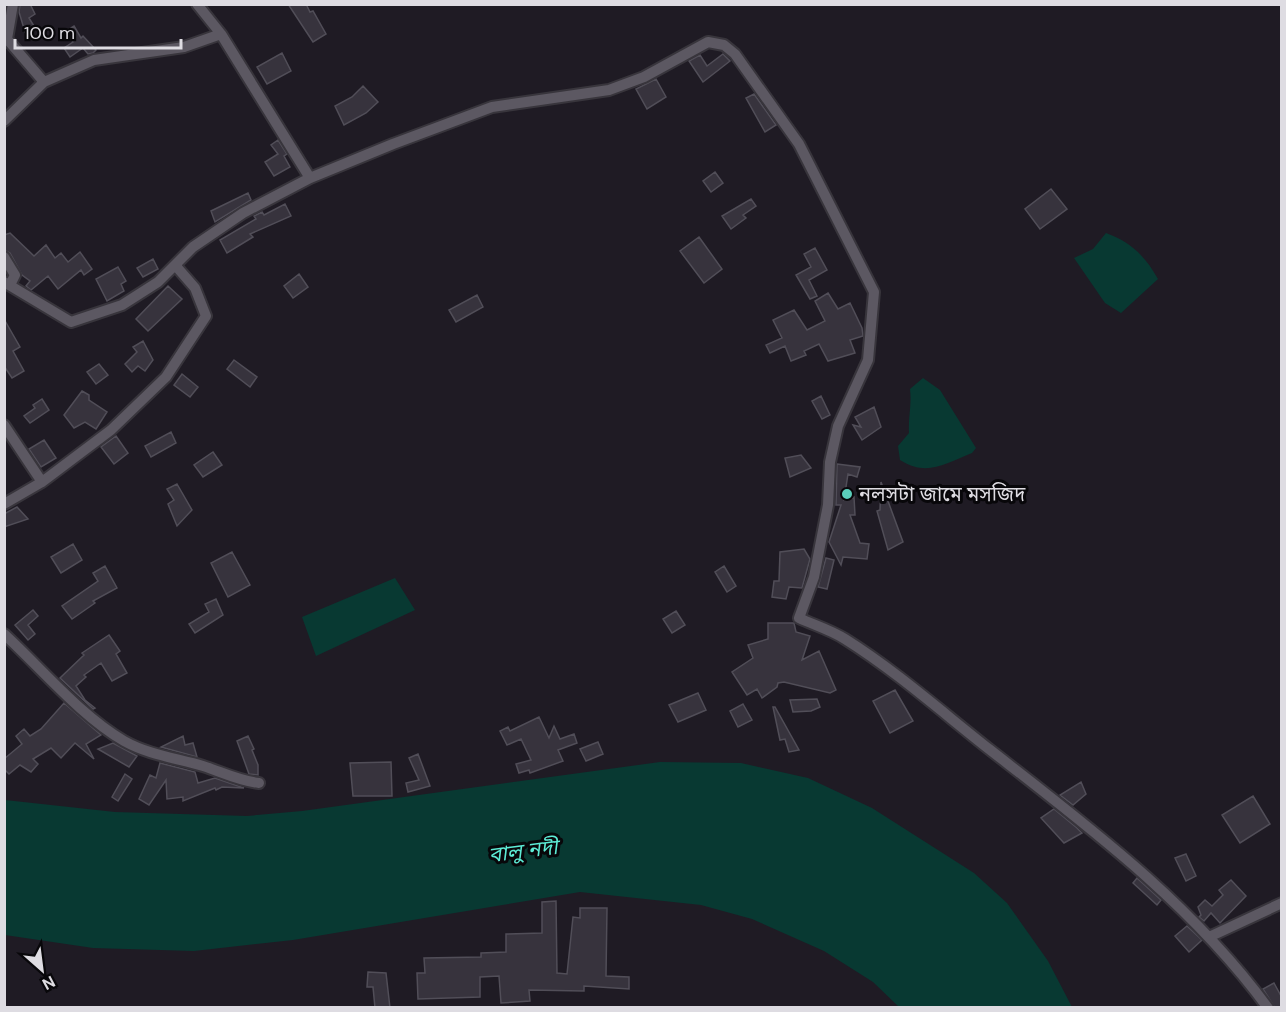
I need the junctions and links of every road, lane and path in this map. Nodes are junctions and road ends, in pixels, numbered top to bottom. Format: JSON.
{"nodes":[{"id":1,"x":13,"y":4,"type":"edge"},
{"id":2,"x":197,"y":4,"type":"edge"},
{"id":3,"x":221,"y":34,"type":"junction"},
{"id":4,"x":44,"y":82,"type":"junction"},
{"id":5,"x":4,"y":121,"type":"edge"},
{"id":6,"x":310,"y":178,"type":"junction"},
{"id":7,"x":4,"y":257,"type":"edge"},
{"id":8,"x":175,"y":265,"type":"junction"},
{"id":9,"x":7,"y":284,"type":"edge"},
{"id":10,"x":4,"y":425,"type":"edge"},
{"id":11,"x":42,"y":482,"type":"junction"},
{"id":12,"x":4,"y":504,"type":"edge"},
{"id":13,"x":4,"y":634,"type":"edge"},
{"id":14,"x":259,"y":783,"type":"dead end"},
{"id":15,"x":1281,"y":903,"type":"edge"},
{"id":16,"x":1209,"y":937,"type":"junction"},
{"id":17,"x":1268,"y":1008,"type":"edge"}],
"edges":[{"from":1,"to":4,"type":"street"},
{"from":2,"to":3,"type":"street"},
{"from":3,"to":4,"type":"street"},
{"from":3,"to":6,"type":"street"},
{"from":4,"to":5,"type":"street"},
{"from":6,"to":8,"type":"street"},
{"from":6,"to":16,"type":"street"},
{"from":7,"to":9,"type":"street"},
{"from":8,"to":9,"type":"street"},
{"from":8,"to":11,"type":"street"},
{"from":10,"to":11,"type":"street"},
{"from":11,"to":12,"type":"street"},
{"from":13,"to":14,"type":"street"},
{"from":15,"to":16,"type":"street"},
{"from":16,"to":17,"type":"street"}]}
